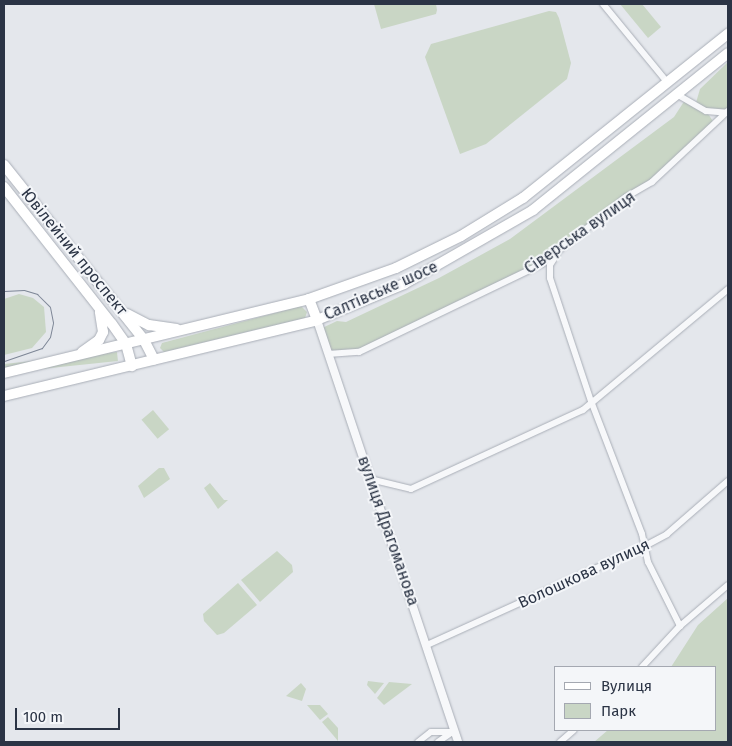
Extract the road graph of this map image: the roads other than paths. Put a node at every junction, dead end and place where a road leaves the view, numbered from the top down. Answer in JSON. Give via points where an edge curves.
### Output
{"nodes":[{"id":1,"x":603,"y":4,"type":"edge"},
{"id":2,"x":728,"y":34,"type":"edge"},
{"id":3,"x":728,"y":53,"type":"edge"},
{"id":4,"x":668,"y":83,"type":"junction"},
{"id":5,"x":678,"y":95,"type":"junction"},
{"id":6,"x":727,"y":113,"type":"edge"},
{"id":7,"x":4,"y":165,"type":"edge"},
{"id":8,"x":4,"y":187,"type":"edge"},
{"id":9,"x":560,"y":250,"type":"junction"},
{"id":10,"x":728,"y":288,"type":"edge"},
{"id":11,"x":309,"y":299,"type":"junction"},
{"id":12,"x":116,"y":305,"type":"junction"},
{"id":13,"x":98,"y":306,"type":"junction"},
{"id":14,"x":317,"y":320,"type":"junction"},
{"id":15,"x":185,"y":330,"type":"junction"},
{"id":16,"x":144,"y":340,"type":"junction"},
{"id":17,"x":126,"y":344,"type":"junction"},
{"id":18,"x":328,"y":354,"type":"junction"},
{"id":19,"x":75,"y":356,"type":"junction"},
{"id":20,"x":154,"y":360,"type":"junction"},
{"id":21,"x":132,"y":366,"type":"junction"},
{"id":22,"x":4,"y":373,"type":"edge"},
{"id":23,"x":4,"y":396,"type":"edge"},
{"id":24,"x":591,"y":401,"type":"junction"},
{"id":25,"x":370,"y":479,"type":"junction"},
{"id":26,"x":728,"y":481,"type":"edge"},
{"id":27,"x":643,"y":547,"type":"junction"},
{"id":28,"x":728,"y":585,"type":"edge"},
{"id":29,"x":680,"y":626,"type":"junction"},
{"id":30,"x":427,"y":645,"type":"junction"},
{"id":31,"x":643,"y":666,"type":"edge"},
{"id":32,"x":573,"y":731,"type":"edge"},
{"id":33,"x":453,"y":732,"type":"junction"},
{"id":34,"x":418,"y":742,"type":"edge"},
{"id":35,"x":438,"y":742,"type":"edge"},
{"id":36,"x":458,"y":742,"type":"edge"},
{"id":37,"x":560,"y":742,"type":"edge"}],
"edges":[{"from":1,"to":4,"type":"street"},
{"from":2,"to":4,"type":"main road","name":"Салтівське шосе"},
{"from":3,"to":5,"type":"main road","name":"Салтівське шосе"},
{"from":4,"to":5,"type":"main road"},
{"from":4,"to":11,"type":"main road","name":"Салтівське шосе","via":[[523,198],[461,236],[396,268]]},
{"from":5,"to":6,"type":"street","via":[[706,111]]},
{"from":5,"to":14,"type":"main road","name":"Салтівське шосе","via":[[533,210],[404,284]]},
{"from":6,"to":9,"type":"street","name":"Сіверська вулиця","via":[[652,182],[626,197]]},
{"from":7,"to":12,"type":"main road","name":"Ювілейний проспект"},
{"from":8,"to":13,"type":"main road","name":"Ювілейний проспект"},
{"from":9,"to":18,"type":"street","name":"Сіверська вулиця","via":[[523,274],[359,352]]},
{"from":9,"to":24,"type":"street","via":[[550,266],[550,278]]},
{"from":10,"to":24,"type":"street"},
{"from":11,"to":14,"type":"main road"},
{"from":11,"to":15,"type":"main road","name":"Салтівське шосе"},
{"from":12,"to":15,"type":"main road","via":[[144,323]]},
{"from":12,"to":16,"type":"main road","name":"Ювілейний проспект"},
{"from":13,"to":17,"type":"main road","name":"Ювілейний проспект"},
{"from":13,"to":19,"type":"main road","via":[[103,332],[90,348]]},
{"from":14,"to":18,"type":"street","name":"вулиця Драгоманова"},
{"from":14,"to":20,"type":"main road","name":"Салтівське шосе"},
{"from":15,"to":16,"type":"main road","name":"Салтівське шосе"},
{"from":16,"to":17,"type":"main road","name":"Салтівське шосе"},
{"from":16,"to":20,"type":"main road","name":"Ювілейний проспект"},
{"from":17,"to":19,"type":"main road","name":"Салтівське шосе"},
{"from":17,"to":21,"type":"main road"},
{"from":18,"to":25,"type":"street","name":"вулиця Драгоманова"},
{"from":19,"to":22,"type":"main road","name":"Салтівське шосе"},
{"from":20,"to":21,"type":"main road","name":"Салтівське шосе"},
{"from":21,"to":23,"type":"main road","name":"Салтівське шосе"},
{"from":24,"to":25,"type":"street","via":[[583,410],[411,489]]},
{"from":24,"to":27,"type":"street","via":[[642,534]]},
{"from":25,"to":30,"type":"street","name":"вулиця Драгоманова"},
{"from":26,"to":27,"type":"street","name":"Волошкова вулиця","via":[[667,534]]},
{"from":27,"to":29,"type":"street"},
{"from":27,"to":30,"type":"street","name":"Волошкова вулиця"},
{"from":28,"to":29,"type":"street"},
{"from":29,"to":31,"type":"street"},
{"from":30,"to":33,"type":"street","name":"вулиця Драгоманова"},
{"from":32,"to":37,"type":"street"},
{"from":33,"to":34,"type":"street","via":[[434,731]]},
{"from":33,"to":35,"type":"street"},
{"from":33,"to":36,"type":"street","name":"вулиця Драгоманова"}]}
